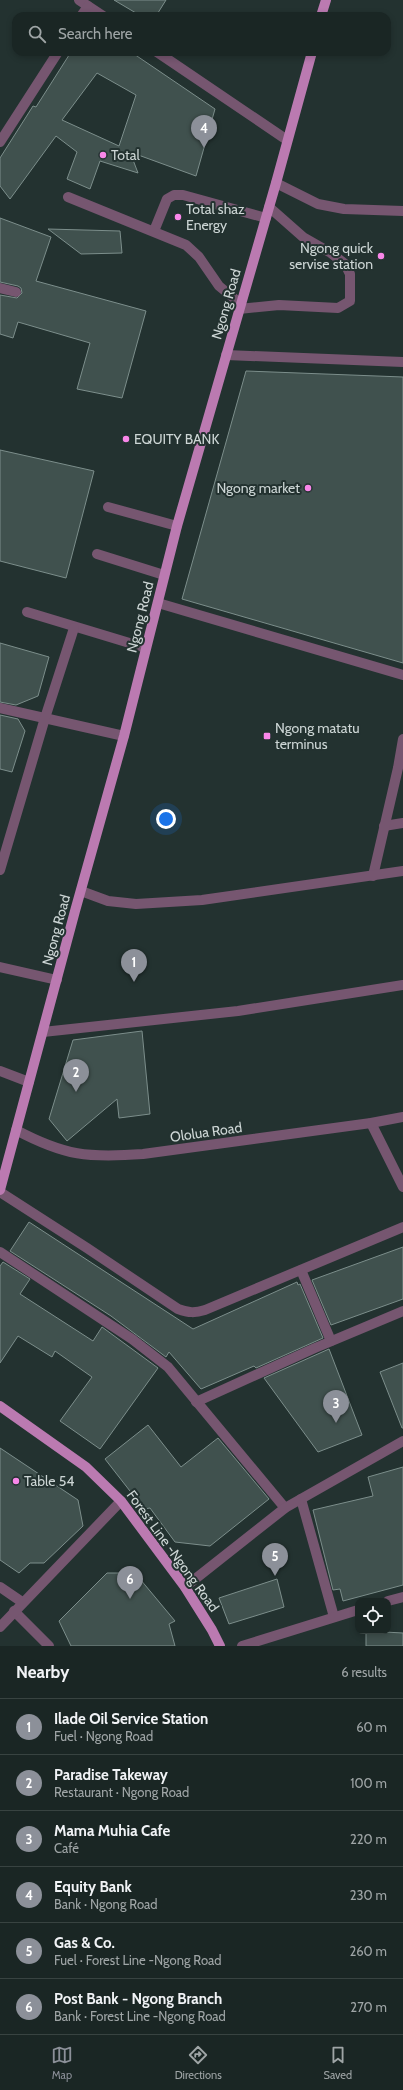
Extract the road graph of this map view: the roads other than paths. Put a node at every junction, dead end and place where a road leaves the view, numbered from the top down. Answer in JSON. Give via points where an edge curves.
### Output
{"nodes":[{"id":1,"x":79,"y":0,"type":"edge"},
{"id":2,"x":326,"y":0,"type":"edge"},
{"id":3,"x":88,"y":6,"type":"junction"},
{"id":4,"x":84,"y":12,"type":"edge"},
{"id":5,"x":97,"y":12,"type":"edge"},
{"id":6,"x":323,"y":12,"type":"edge"},
{"id":7,"x":55,"y":56,"type":"edge"},
{"id":8,"x":163,"y":56,"type":"edge"},
{"id":9,"x":311,"y":56,"type":"edge"},
{"id":10,"x":287,"y":140,"type":"junction"},
{"id":11,"x":0,"y":142,"type":"edge"},
{"id":12,"x":276,"y":183,"type":"junction"},
{"id":13,"x":68,"y":197,"type":"dead end"},
{"id":14,"x":269,"y":207,"type":"junction"},
{"id":15,"x":403,"y":211,"type":"edge"},
{"id":16,"x":266,"y":218,"type":"junction"},
{"id":17,"x":154,"y":231,"type":"junction"},
{"id":18,"x":0,"y":288,"type":"edge"},
{"id":19,"x":16,"y":292,"type":"dead end"},
{"id":20,"x":240,"y":307,"type":"junction"},
{"id":21,"x":226,"y":355,"type":"junction"},
{"id":22,"x":403,"y":362,"type":"edge"},
{"id":23,"x":108,"y":507,"type":"dead end"},
{"id":24,"x":177,"y":526,"type":"junction"},
{"id":25,"x":97,"y":554,"type":"dead end"},
{"id":26,"x":164,"y":575,"type":"junction"},
{"id":27,"x":158,"y":603,"type":"junction"},
{"id":28,"x":26,"y":612,"type":"dead end"},
{"id":29,"x":74,"y":628,"type":"junction"},
{"id":30,"x":146,"y":648,"type":"junction"},
{"id":31,"x":403,"y":675,"type":"edge"},
{"id":32,"x":0,"y":708,"type":"edge"},
{"id":33,"x":45,"y":718,"type":"junction"},
{"id":34,"x":124,"y":736,"type":"junction"},
{"id":35,"x":403,"y":739,"type":"edge"},
{"id":36,"x":401,"y":768,"type":"edge"},
{"id":37,"x":403,"y":823,"type":"edge"},
{"id":38,"x":384,"y":826,"type":"junction"},
{"id":39,"x":0,"y":870,"type":"edge"},
{"id":40,"x":403,"y":871,"type":"edge"},
{"id":41,"x":373,"y":876,"type":"junction"},
{"id":42,"x":81,"y":891,"type":"junction"},
{"id":43,"x":0,"y":967,"type":"edge"},
{"id":44,"x":57,"y":980,"type":"junction"},
{"id":45,"x":403,"y":985,"type":"edge"},
{"id":46,"x":43,"y":1032,"type":"junction"},
{"id":47,"x":0,"y":1071,"type":"edge"},
{"id":48,"x":29,"y":1082,"type":"junction"},
{"id":49,"x":403,"y":1117,"type":"edge"},
{"id":50,"x":370,"y":1123,"type":"junction"},
{"id":51,"x":16,"y":1130,"type":"junction"},
{"id":52,"x":403,"y":1187,"type":"edge"},
{"id":53,"x":0,"y":1191,"type":"edge"},
{"id":54,"x":403,"y":1228,"type":"edge"},
{"id":55,"x":0,"y":1252,"type":"edge"},
{"id":56,"x":300,"y":1270,"type":"junction"},
{"id":57,"x":403,"y":1311,"type":"edge"},
{"id":58,"x":330,"y":1341,"type":"junction"},
{"id":59,"x":196,"y":1402,"type":"junction"},
{"id":60,"x":0,"y":1406,"type":"edge"},
{"id":61,"x":403,"y":1441,"type":"edge"},
{"id":62,"x":300,"y":1499,"type":"junction"},
{"id":63,"x":121,"y":1501,"type":"junction"},
{"id":64,"x":285,"y":1508,"type":"junction"},
{"id":65,"x":0,"y":1587,"type":"edge"},
{"id":66,"x":185,"y":1587,"type":"junction"},
{"id":67,"x":403,"y":1597,"type":"edge"},
{"id":68,"x":391,"y":1600,"type":"edge"},
{"id":69,"x":22,"y":1602,"type":"junction"},
{"id":70,"x":14,"y":1611,"type":"junction"},
{"id":71,"x":355,"y":1611,"type":"edge"},
{"id":72,"x":334,"y":1616,"type":"junction"},
{"id":73,"x":0,"y":1627,"type":"edge"},
{"id":74,"x":49,"y":1646,"type":"edge"},
{"id":75,"x":220,"y":1646,"type":"edge"},
{"id":76,"x":242,"y":1646,"type":"edge"}],
"edges":[{"from":1,"to":3,"type":"street"},
{"from":2,"to":6,"type":"main road"},
{"from":3,"to":4,"type":"street"},
{"from":3,"to":5,"type":"street"},
{"from":7,"to":11,"type":"street"},
{"from":8,"to":10,"type":"street"},
{"from":9,"to":10,"type":"main road","name":"Ngong Road"},
{"from":10,"to":12,"type":"main road","name":"Ngong Road"},
{"from":12,"to":14,"type":"main road","name":"Ngong Road"},
{"from":12,"to":15,"type":"street","via":[[318,204],[344,209]]},
{"from":13,"to":17,"type":"street"},
{"from":14,"to":16,"type":"main road","name":"Ngong Road"},
{"from":14,"to":20,"type":"street","via":[[303,236],[345,264],[350,274],[350,301],[338,308],[279,305]]},
{"from":16,"to":17,"type":"street","via":[[183,195],[174,195],[167,199]]},
{"from":16,"to":20,"type":"main road","name":"Ngong Road"},
{"from":17,"to":20,"type":"street","via":[[186,244],[199,257],[219,286]]},
{"from":18,"to":19,"type":"street"},
{"from":20,"to":21,"type":"main road","name":"Ngong Road"},
{"from":21,"to":22,"type":"street"},
{"from":21,"to":24,"type":"main road","name":"Ngong Road"},
{"from":23,"to":24,"type":"street"},
{"from":24,"to":26,"type":"main road","name":"Ngong Road"},
{"from":25,"to":26,"type":"street"},
{"from":26,"to":27,"type":"main road","name":"Ngong Road"},
{"from":27,"to":30,"type":"main road","name":"Ngong Road"},
{"from":27,"to":31,"type":"street"},
{"from":28,"to":29,"type":"street"},
{"from":29,"to":30,"type":"street"},
{"from":29,"to":33,"type":"street"},
{"from":30,"to":34,"type":"main road","name":"Ngong Road"},
{"from":32,"to":33,"type":"street"},
{"from":33,"to":34,"type":"street"},
{"from":33,"to":39,"type":"street"},
{"from":34,"to":42,"type":"main road","name":"Ngong Road"},
{"from":35,"to":36,"type":"street"},
{"from":36,"to":38,"type":"street"},
{"from":37,"to":38,"type":"street"},
{"from":38,"to":41,"type":"street"},
{"from":40,"to":41,"type":"street"},
{"from":41,"to":42,"type":"street","via":[[202,900],[136,904],[108,901]]},
{"from":42,"to":44,"type":"main road","name":"Ngong Road"},
{"from":43,"to":44,"type":"street"},
{"from":44,"to":46,"type":"main road","name":"Ngong Road"},
{"from":45,"to":46,"type":"street","via":[[238,1011]]},
{"from":46,"to":48,"type":"main road","name":"Ngong Road"},
{"from":47,"to":48,"type":"street"},
{"from":48,"to":51,"type":"main road","name":"Ngong Road"},
{"from":49,"to":50,"type":"street","name":"Ololua Road"},
{"from":50,"to":51,"type":"street","name":"Ololua Road","via":[[108,1157],[75,1154],[45,1145]]},
{"from":50,"to":52,"type":"street"},
{"from":51,"to":53,"type":"main road","name":"Ngong Road"},
{"from":53,"to":56,"type":"street","via":[[178,1309],[187,1312],[205,1310]]},
{"from":54,"to":56,"type":"street"},
{"from":55,"to":59,"type":"street","via":[[132,1339],[168,1367]]},
{"from":56,"to":58,"type":"street"},
{"from":57,"to":58,"type":"street"},
{"from":58,"to":59,"type":"street"},
{"from":59,"to":64,"type":"street"},
{"from":60,"to":63,"type":"main road","name":"Forest Line -Ngong Road","via":[[86,1467]]},
{"from":61,"to":62,"type":"street"},
{"from":62,"to":64,"type":"street"},
{"from":62,"to":72,"type":"street"},
{"from":63,"to":66,"type":"main road","name":"Forest Line -Ngong Road"},
{"from":63,"to":69,"type":"street"},
{"from":64,"to":66,"type":"street"},
{"from":65,"to":69,"type":"street"},
{"from":66,"to":75,"type":"main road","name":"Forest Line -Ngong Road"},
{"from":67,"to":68,"type":"street"},
{"from":69,"to":70,"type":"street"},
{"from":70,"to":73,"type":"street"},
{"from":70,"to":74,"type":"street"},
{"from":71,"to":72,"type":"street"},
{"from":72,"to":76,"type":"street"}]}
